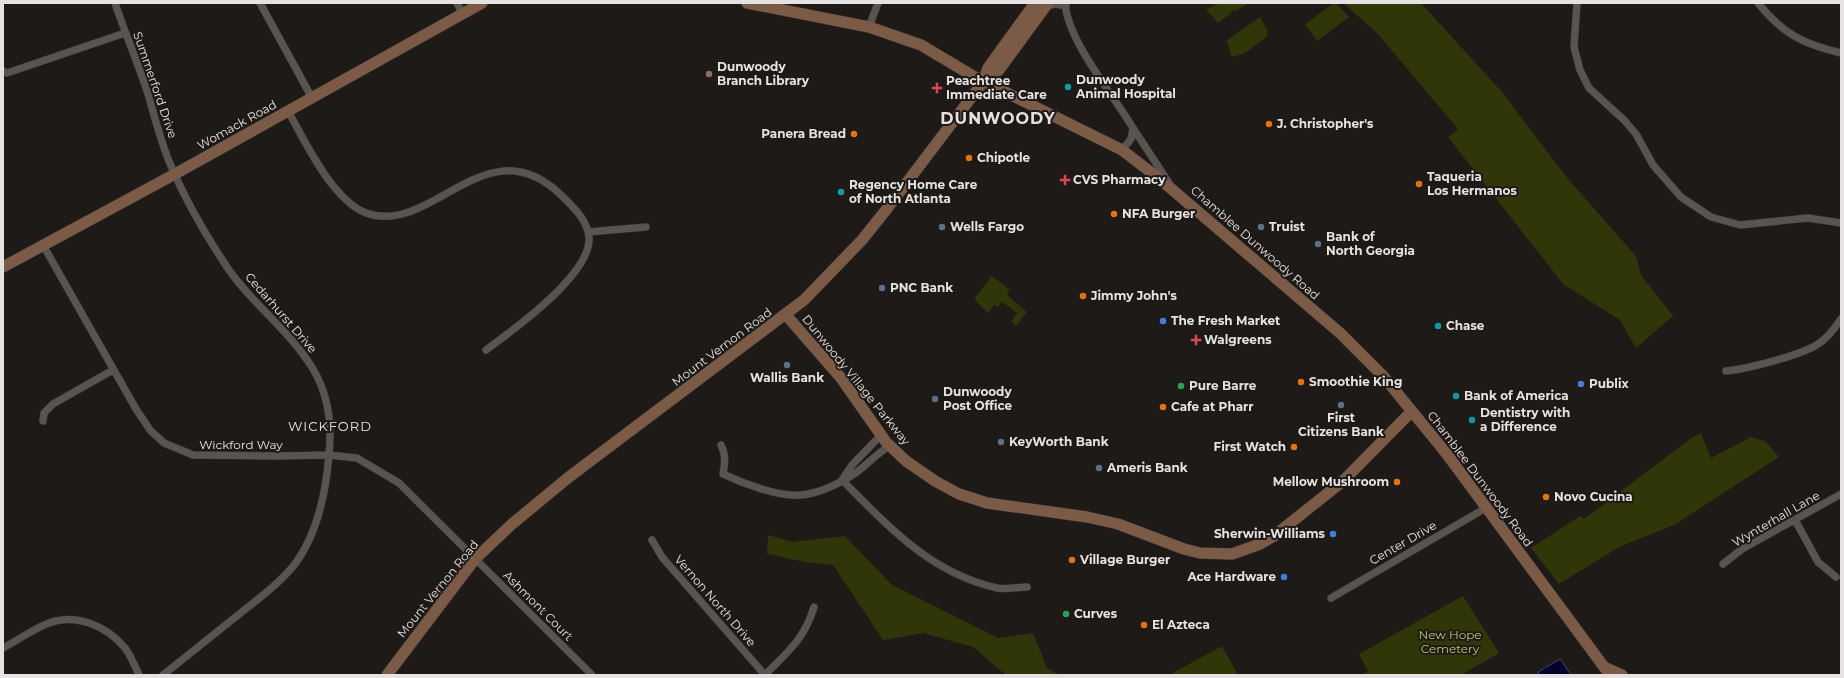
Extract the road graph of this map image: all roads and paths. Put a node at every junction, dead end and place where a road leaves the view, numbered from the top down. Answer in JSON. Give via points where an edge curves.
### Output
{"nodes":[{"id":1,"x":115,"y":3,"type":"edge"},
{"id":2,"x":260,"y":3,"type":"edge"},
{"id":3,"x":457,"y":3,"type":"edge"},
{"id":4,"x":482,"y":3,"type":"edge"},
{"id":5,"x":747,"y":3,"type":"edge"},
{"id":6,"x":878,"y":3,"type":"edge"},
{"id":7,"x":1035,"y":3,"type":"edge"},
{"id":8,"x":1577,"y":3,"type":"edge"},
{"id":9,"x":1758,"y":3,"type":"edge"},
{"id":10,"x":1047,"y":4,"type":"edge"},
{"id":11,"x":1065,"y":5,"type":"edge"},
{"id":12,"x":463,"y":14,"type":"junction"},
{"id":13,"x":869,"y":27,"type":"junction"},
{"id":14,"x":125,"y":33,"type":"junction"},
{"id":15,"x":1841,"y":53,"type":"edge"},
{"id":16,"x":3,"y":71,"type":"edge"},
{"id":17,"x":983,"y":82,"type":"junction"},
{"id":18,"x":312,"y":98,"type":"junction"},
{"id":19,"x":288,"y":111,"type":"junction"},
{"id":20,"x":1133,"y":128,"type":"junction"},
{"id":21,"x":1122,"y":150,"type":"junction"},
{"id":22,"x":175,"y":174,"type":"junction"},
{"id":23,"x":1173,"y":190,"type":"junction"},
{"id":24,"x":1841,"y":223,"type":"edge"},
{"id":25,"x":646,"y":227,"type":"dead end"},
{"id":26,"x":588,"y":232,"type":"junction"},
{"id":27,"x":43,"y":246,"type":"junction"},
{"id":28,"x":3,"y":268,"type":"edge"},
{"id":29,"x":786,"y":315,"type":"junction"},
{"id":30,"x":1841,"y":319,"type":"edge"},
{"id":31,"x":486,"y":350,"type":"dead end"},
{"id":32,"x":113,"y":370,"type":"junction"},
{"id":33,"x":1726,"y":371,"type":"dead end"},
{"id":34,"x":1412,"y":411,"type":"junction"},
{"id":35,"x":43,"y":422,"type":"dead end"},
{"id":36,"x":881,"y":435,"type":"junction"},
{"id":37,"x":721,"y":445,"type":"dead end"},
{"id":38,"x":890,"y":446,"type":"junction"},
{"id":39,"x":329,"y":455,"type":"junction"},
{"id":40,"x":842,"y":480,"type":"junction"},
{"id":41,"x":1841,"y":494,"type":"edge"},
{"id":42,"x":1486,"y":508,"type":"junction"},
{"id":43,"x":1795,"y":520,"type":"junction"},
{"id":44,"x":652,"y":540,"type":"dead end"},
{"id":45,"x":472,"y":556,"type":"junction"},
{"id":46,"x":1722,"y":564,"type":"dead end"},
{"id":47,"x":1836,"y":577,"type":"dead end"},
{"id":48,"x":1027,"y":587,"type":"dead end"},
{"id":49,"x":1331,"y":598,"type":"dead end"},
{"id":50,"x":814,"y":607,"type":"dead end"},
{"id":51,"x":3,"y":648,"type":"edge"},
{"id":52,"x":1608,"y":672,"type":"edge"},
{"id":53,"x":591,"y":674,"type":"dead end"},
{"id":54,"x":139,"y":675,"type":"edge"},
{"id":55,"x":163,"y":675,"type":"edge"},
{"id":56,"x":387,"y":675,"type":"edge"},
{"id":57,"x":765,"y":675,"type":"edge"},
{"id":58,"x":1622,"y":675,"type":"edge"}],
"edges":[{"from":1,"to":14,"type":"street","name":"Summerford Drive"},
{"from":2,"to":18,"type":"street"},
{"from":3,"to":12,"type":"street"},
{"from":4,"to":12,"type":"street","name":"Womack Road"},
{"from":5,"to":13,"type":"street","name":"Chamblee Dunwoody Road"},
{"from":6,"to":13,"type":"street"},
{"from":7,"to":17,"type":"street","name":"Mount Vernon Road","via":[[988,68]]},
{"from":8,"to":24,"type":"street","via":[[1574,47],[1580,70],[1589,88],[1636,134],[1653,165],[1681,197],[1710,217],[1740,225],[1808,218]]},
{"from":9,"to":15,"type":"street","via":[[1780,27],[1797,40]]},
{"from":10,"to":11,"type":"street"},
{"from":10,"to":17,"type":"street","via":[[999,70]]},
{"from":11,"to":20,"type":"street","via":[[1073,30],[1087,56]]},
{"from":12,"to":18,"type":"street","name":"Womack Road"},
{"from":13,"to":17,"type":"street","name":"Chamblee Dunwoody Road","via":[[921,45]]},
{"from":14,"to":16,"type":"street","via":[[8,73]]},
{"from":14,"to":22,"type":"street","name":"Summerford Drive"},
{"from":17,"to":21,"type":"street","name":"Chamblee Dunwoody Road"},
{"from":17,"to":29,"type":"street","name":"Mount Vernon Road","via":[[865,236],[804,300]]},
{"from":18,"to":19,"type":"street","name":"Womack Road"},
{"from":19,"to":22,"type":"street","name":"Womack Road"},
{"from":19,"to":26,"type":"street","via":[[315,160],[334,186],[351,203],[365,212],[381,217],[396,216],[475,179],[495,171],[508,171],[524,173],[540,180],[558,193],[582,218]]},
{"from":20,"to":21,"type":"street","via":[[1131,139]]},
{"from":20,"to":23,"type":"street"},
{"from":21,"to":23,"type":"street","name":"Chamblee Dunwoody Road"},
{"from":22,"to":27,"type":"street","name":"Womack Road"},
{"from":22,"to":39,"type":"street","name":"Cedarhurst Drive","via":[[224,263],[300,350],[314,370],[324,393],[327,408],[330,431]]},
{"from":23,"to":34,"type":"street","name":"Chamblee Dunwoody Road","via":[[1340,333],[1372,363]]},
{"from":25,"to":26,"type":"street"},
{"from":26,"to":31,"type":"street","via":[[589,243],[585,259],[573,275],[544,304]]},
{"from":27,"to":28,"type":"street","name":"Womack Road"},
{"from":27,"to":32,"type":"street","name":"Wickford Way"},
{"from":29,"to":36,"type":"street","name":"Dunwoody Village Parkway","via":[[841,378]]},
{"from":29,"to":45,"type":"street","name":"Mount Vernon Road","via":[[569,477]]},
{"from":30,"to":33,"type":"street","via":[[1834,330],[1818,344],[1785,357],[1740,370]]},
{"from":32,"to":35,"type":"street","via":[[53,404],[44,413]]},
{"from":32,"to":39,"type":"street","name":"Wickford Way","via":[[150,430],[164,443],[176,449],[193,455]]},
{"from":34,"to":38,"type":"street","name":"Dunwoody Village Parkway","via":[[1343,481],[1302,515],[1260,544],[1232,554],[1211,555],[1184,549],[1128,526],[1103,520],[1003,507],[973,499],[935,481],[906,461]]},
{"from":34,"to":42,"type":"street","name":"Chamblee Dunwoody Road"},
{"from":36,"to":38,"type":"street","name":"Dunwoody Village Parkway"},
{"from":36,"to":40,"type":"street","via":[[852,465]]},
{"from":37,"to":40,"type":"street","via":[[725,461],[723,474],[741,483],[798,495],[818,492]]},
{"from":38,"to":40,"type":"street"},
{"from":39,"to":45,"type":"street","name":"Wickford Way","via":[[357,458],[399,483]]},
{"from":39,"to":55,"type":"street","name":"Cedarhurst Drive","via":[[325,492],[314,527],[296,562],[279,582]]},
{"from":40,"to":48,"type":"street","via":[[927,559],[946,569],[998,588]]},
{"from":41,"to":43,"type":"street","name":"Wynterhall Lane"},
{"from":42,"to":49,"type":"street","name":"Center Drive"},
{"from":42,"to":52,"type":"street","name":"Chamblee Dunwoody Road"},
{"from":43,"to":46,"type":"street","name":"Wynterhall Lane","via":[[1742,549]]},
{"from":43,"to":47,"type":"street","via":[[1818,562]]},
{"from":44,"to":57,"type":"street","name":"Vernon North Drive","via":[[662,557]]},
{"from":45,"to":53,"type":"street","name":"Ashmont Court"},
{"from":45,"to":56,"type":"street","name":"Mount Vernon Road"},
{"from":50,"to":57,"type":"street","via":[[800,639]]},
{"from":51,"to":54,"type":"street","via":[[49,623],[72,619],[90,623],[112,634],[126,649]]},
{"from":52,"to":58,"type":"street","name":"Chamblee Dunwoody Road"}]}
